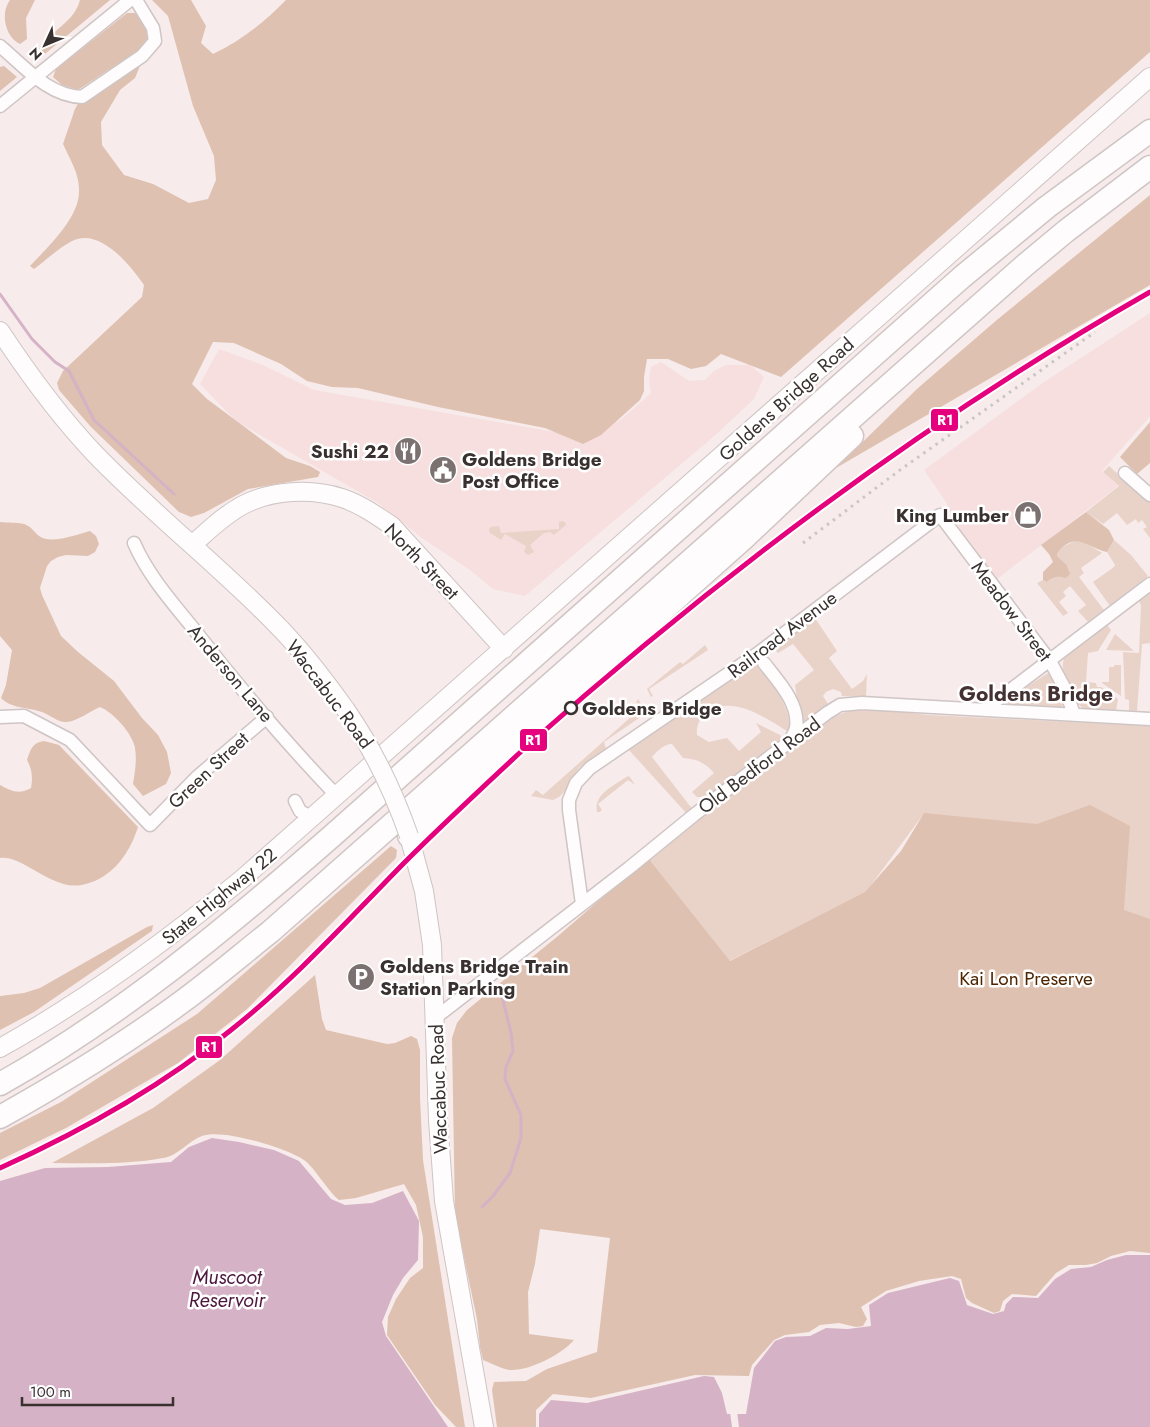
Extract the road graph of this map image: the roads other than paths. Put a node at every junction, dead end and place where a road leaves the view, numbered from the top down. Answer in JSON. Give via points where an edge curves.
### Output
{"nodes":[{"id":1,"x":130,"y":0,"type":"edge"},
{"id":2,"x":136,"y":0,"type":"edge"},
{"id":3,"x":0,"y":46,"type":"edge"},
{"id":4,"x":35,"y":76,"type":"junction"},
{"id":5,"x":1150,"y":77,"type":"edge"},
{"id":6,"x":0,"y":106,"type":"edge"},
{"id":7,"x":1150,"y":131,"type":"edge"},
{"id":8,"x":1150,"y":167,"type":"edge"},
{"id":9,"x":0,"y":332,"type":"edge"},
{"id":10,"x":897,"y":378,"type":"junction"},
{"id":11,"x":1126,"y":473,"type":"dead end"},
{"id":12,"x":1150,"y":495,"type":"edge"},
{"id":13,"x":940,"y":515,"type":"joint"},
{"id":14,"x":134,"y":543,"type":"dead end"},
{"id":15,"x":192,"y":545,"type":"junction"},
{"id":16,"x":1150,"y":584,"type":"edge"},
{"id":17,"x":504,"y":649,"type":"junction"},
{"id":18,"x":1050,"y":661,"type":"junction"},
{"id":19,"x":764,"y":662,"type":"dead end"},
{"id":20,"x":984,"y":710,"type":"junction"},
{"id":21,"x":1074,"y":714,"type":"junction"},
{"id":22,"x":0,"y":717,"type":"edge"},
{"id":23,"x":267,"y":717,"type":"junction"},
{"id":24,"x":1150,"y":719,"type":"edge"},
{"id":25,"x":422,"y":721,"type":"joint"},
{"id":26,"x":788,"y":745,"type":"junction"},
{"id":27,"x":337,"y":796,"type":"junction"},
{"id":28,"x":294,"y":801,"type":"dead end"},
{"id":29,"x":312,"y":818,"type":"junction"},
{"id":30,"x":409,"y":836,"type":"junction"},
{"id":31,"x":582,"y":904,"type":"junction"},
{"id":32,"x":435,"y":1018,"type":"junction"},
{"id":33,"x":0,"y":1048,"type":"edge"},
{"id":34,"x":0,"y":1084,"type":"edge"},
{"id":35,"x":0,"y":1117,"type":"edge"},
{"id":36,"x":484,"y":1427,"type":"edge"}],
"edges":[{"from":1,"to":4,"type":"street"},
{"from":2,"to":4,"type":"street","via":[[155,36],[155,41],[142,56],[82,97],[54,91]]},
{"from":3,"to":4,"type":"street"},
{"from":4,"to":6,"type":"street"},
{"from":5,"to":17,"type":"main road","name":"Goldens Bridge Road"},
{"from":7,"to":34,"type":"highway","via":[[1047,207],[962,277],[241,913],[119,1008]]},
{"from":8,"to":10,"type":"highway","via":[[1024,266]]},
{"from":9,"to":15,"type":"main road","name":"Waccabuc Road","via":[[27,373],[95,454]]},
{"from":10,"to":30,"type":"highway","via":[[851,436],[756,527]]},
{"from":10,"to":35,"type":"highway","via":[[270,932],[138,1033]]},
{"from":11,"to":12,"type":"street"},
{"from":13,"to":18,"type":"street","name":"Meadow Street"},
{"from":13,"to":31,"type":"street","name":"Railroad Avenue","via":[[757,654],[582,775],[572,792],[569,810]]},
{"from":14,"to":23,"type":"street","name":"Anderson Lane","via":[[154,578]]},
{"from":15,"to":17,"type":"main road","name":"North Street","via":[[243,505],[261,498],[298,492],[340,497],[376,514],[392,526]]},
{"from":15,"to":30,"type":"main road","name":"Waccabuc Road","bridge":true,"via":[[287,636],[346,710],[374,753]]},
{"from":16,"to":18,"type":"street"},
{"from":17,"to":25,"type":"main road","name":"Goldens Bridge Road"},
{"from":18,"to":20,"type":"street"},
{"from":18,"to":21,"type":"street","name":"Meadow Street"},
{"from":19,"to":26,"type":"street","via":[[793,704],[796,730]]},
{"from":20,"to":21,"type":"street","name":"Old Bedford Road"},
{"from":20,"to":26,"type":"street","name":"Old Bedford Road","via":[[862,702],[840,705]]},
{"from":21,"to":24,"type":"street","name":"Old Bedford Road"},
{"from":22,"to":23,"type":"street","name":"Green Street","via":[[24,716],[70,740],[150,826],[197,777]]},
{"from":23,"to":27,"type":"street","name":"Anderson Lane"},
{"from":25,"to":27,"type":"main road","name":"State Highway 22"},
{"from":26,"to":31,"type":"street","name":"Old Bedford Road"},
{"from":27,"to":29,"type":"main road","name":"State Highway 22"},
{"from":28,"to":29,"type":"street","via":[[300,811]]},
{"from":29,"to":33,"type":"main road","name":"State Highway 22","via":[[242,880],[152,951],[59,1014]]},
{"from":30,"to":32,"type":"main road","name":"Waccabuc Road","via":[[429,920]]},
{"from":31,"to":32,"type":"street","name":"Old Bedford Road"},
{"from":32,"to":36,"type":"main road","name":"Waccabuc Road","via":[[444,1201]]}]}
